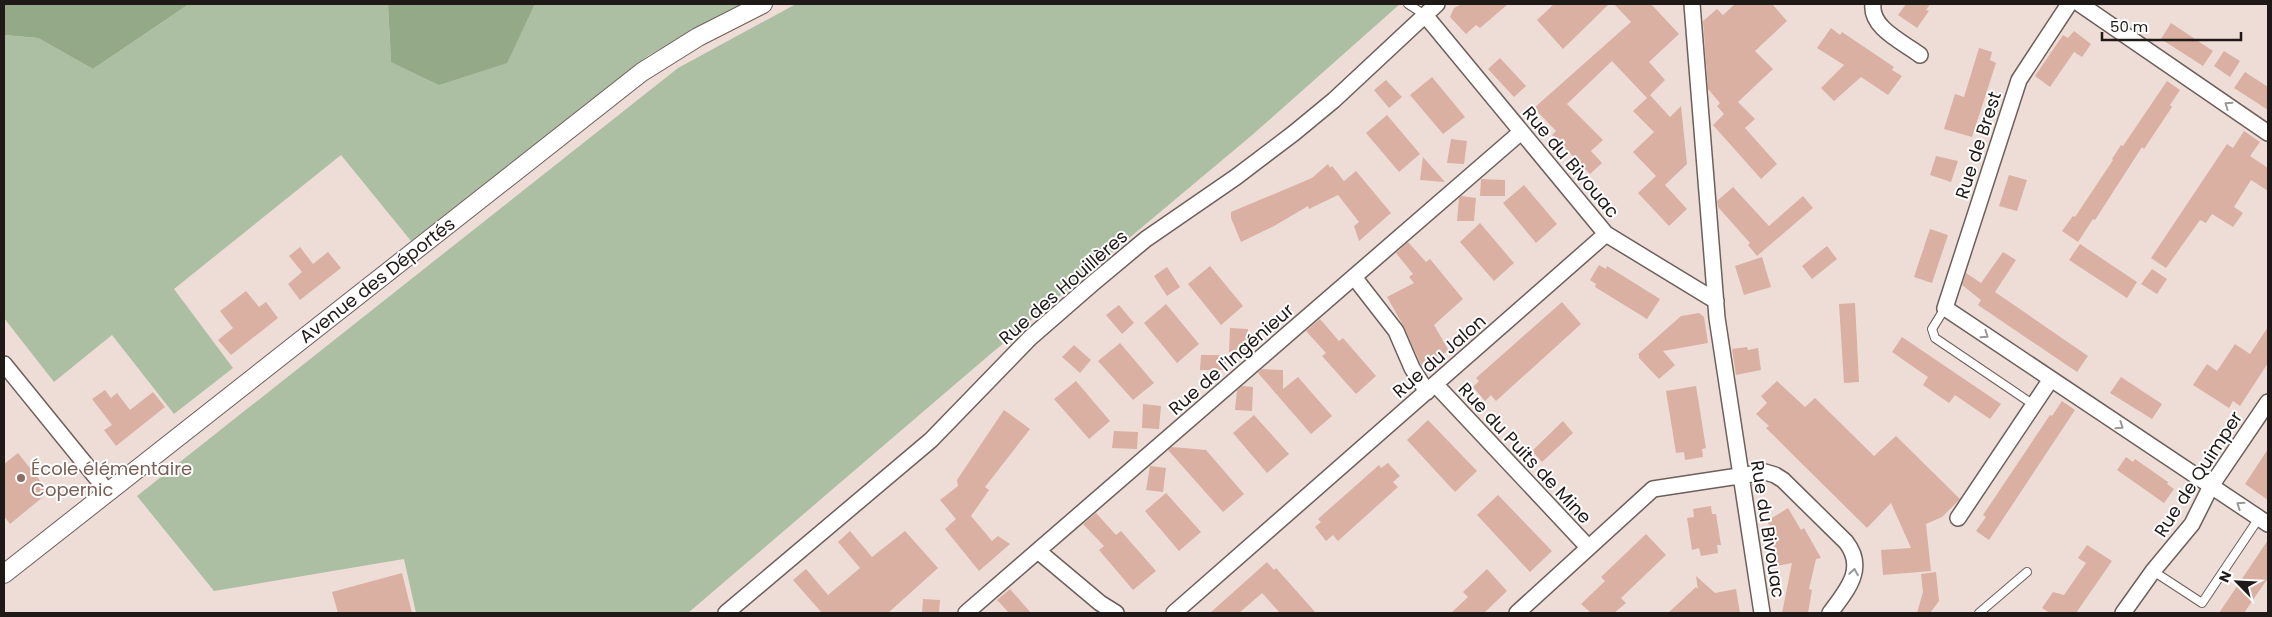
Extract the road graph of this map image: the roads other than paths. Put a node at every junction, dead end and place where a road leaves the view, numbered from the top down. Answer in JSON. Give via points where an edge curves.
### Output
{"nodes":[{"id":1,"x":763,"y":4,"type":"edge"},
{"id":2,"x":1408,"y":4,"type":"edge"},
{"id":3,"x":1437,"y":4,"type":"edge"},
{"id":4,"x":1692,"y":4,"type":"edge"},
{"id":5,"x":1873,"y":4,"type":"edge"},
{"id":6,"x":2069,"y":4,"type":"edge"},
{"id":7,"x":2080,"y":4,"type":"edge"},
{"id":8,"x":1425,"y":15,"type":"junction"},
{"id":9,"x":1920,"y":54,"type":"dead end"},
{"id":10,"x":1521,"y":132,"type":"junction"},
{"id":11,"x":2268,"y":133,"type":"edge"},
{"id":12,"x":1606,"y":234,"type":"junction"},
{"id":13,"x":1354,"y":277,"type":"junction"},
{"id":14,"x":1716,"y":301,"type":"junction"},
{"id":15,"x":1945,"y":308,"type":"junction"},
{"id":16,"x":4,"y":364,"type":"edge"},
{"id":17,"x":2051,"y":380,"type":"junction"},
{"id":18,"x":1431,"y":388,"type":"junction"},
{"id":19,"x":2268,"y":402,"type":"edge"},
{"id":20,"x":2034,"y":405,"type":"junction"},
{"id":21,"x":1741,"y":475,"type":"junction"},
{"id":22,"x":2211,"y":486,"type":"junction"},
{"id":23,"x":108,"y":492,"type":"junction"},
{"id":24,"x":1958,"y":518,"type":"dead end"},
{"id":25,"x":2264,"y":521,"type":"edge"},
{"id":26,"x":1588,"y":547,"type":"junction"},
{"id":27,"x":1038,"y":551,"type":"junction"},
{"id":28,"x":2153,"y":571,"type":"junction"},
{"id":29,"x":2027,"y":572,"type":"dead end"},
{"id":30,"x":4,"y":574,"type":"edge"},
{"id":31,"x":726,"y":613,"type":"edge"},
{"id":32,"x":966,"y":613,"type":"edge"},
{"id":33,"x":1116,"y":613,"type":"edge"},
{"id":34,"x":1174,"y":613,"type":"edge"},
{"id":35,"x":1517,"y":613,"type":"edge"},
{"id":36,"x":1762,"y":613,"type":"edge"},
{"id":37,"x":1830,"y":613,"type":"edge"},
{"id":38,"x":1980,"y":613,"type":"edge"},
{"id":39,"x":2123,"y":613,"type":"edge"}],
"edges":[{"from":1,"to":23,"type":"street","name":"Avenue des Déportés","via":[[642,72]]},
{"from":2,"to":8,"type":"lane"},
{"from":3,"to":8,"type":"street","name":"Rue des Houillères"},
{"from":4,"to":14,"type":"street","name":"Rue du Bivouac"},
{"from":5,"to":9,"type":"street","via":[[1876,22]]},
{"from":6,"to":15,"type":"street","name":"Rue de Brest","via":[[2019,80]]},
{"from":11,"to":7,"type":"street","one_way":true},
{"from":8,"to":10,"type":"street","name":"Rue du Bivouac"},
{"from":8,"to":31,"type":"street","name":"Rue des Houillères","via":[[1294,133],[1146,239],[1092,284],[1030,338],[931,440]]},
{"from":10,"to":12,"type":"street","name":"Rue du Bivouac"},
{"from":10,"to":13,"type":"street","name":"Rue de l'Ingénieur"},
{"from":12,"to":14,"type":"street","name":"Rue du Bivouac"},
{"from":12,"to":18,"type":"street","name":"Rue du Jalon"},
{"from":13,"to":18,"type":"street","name":"Rue du Puits de Mine","via":[[1396,331],[1412,368]]},
{"from":13,"to":27,"type":"street","name":"Rue de l'Ingénieur"},
{"from":14,"to":21,"type":"street","name":"Rue du Bivouac"},
{"from":15,"to":17,"type":"street","one_way":true},
{"from":15,"to":20,"type":"lane","via":[[1932,329],[1935,338]]},
{"from":16,"to":23,"type":"street"},
{"from":17,"to":20,"type":"street"},
{"from":17,"to":22,"type":"street","one_way":true},
{"from":18,"to":26,"type":"street","name":"Rue du Puits de Mine"},
{"from":18,"to":34,"type":"street","name":"Rue du Jalon"},
{"from":19,"to":22,"type":"street","name":"Rue de Quimper"},
{"from":20,"to":24,"type":"street"},
{"from":21,"to":26,"type":"street","via":[[1654,489]]},
{"from":21,"to":36,"type":"street","name":"Rue du Bivouac"},
{"from":37,"to":21,"type":"street","one_way":true,"via":[[1854,578],[1855,562],[1849,547],[1779,477],[1765,472]]},
{"from":25,"to":22,"type":"street","one_way":true},
{"from":22,"to":28,"type":"street","name":"Rue de Quimper","via":[[2192,524]]},
{"from":23,"to":30,"type":"street","name":"Avenue des Déportés"},
{"from":25,"to":28,"type":"lane","via":[[2202,603]]},
{"from":26,"to":35,"type":"street"},
{"from":27,"to":32,"type":"street","name":"Rue de l'Ingénieur"},
{"from":27,"to":33,"type":"street"},
{"from":28,"to":39,"type":"street","name":"Rue de Quimper"},
{"from":29,"to":38,"type":"lane"}]}
